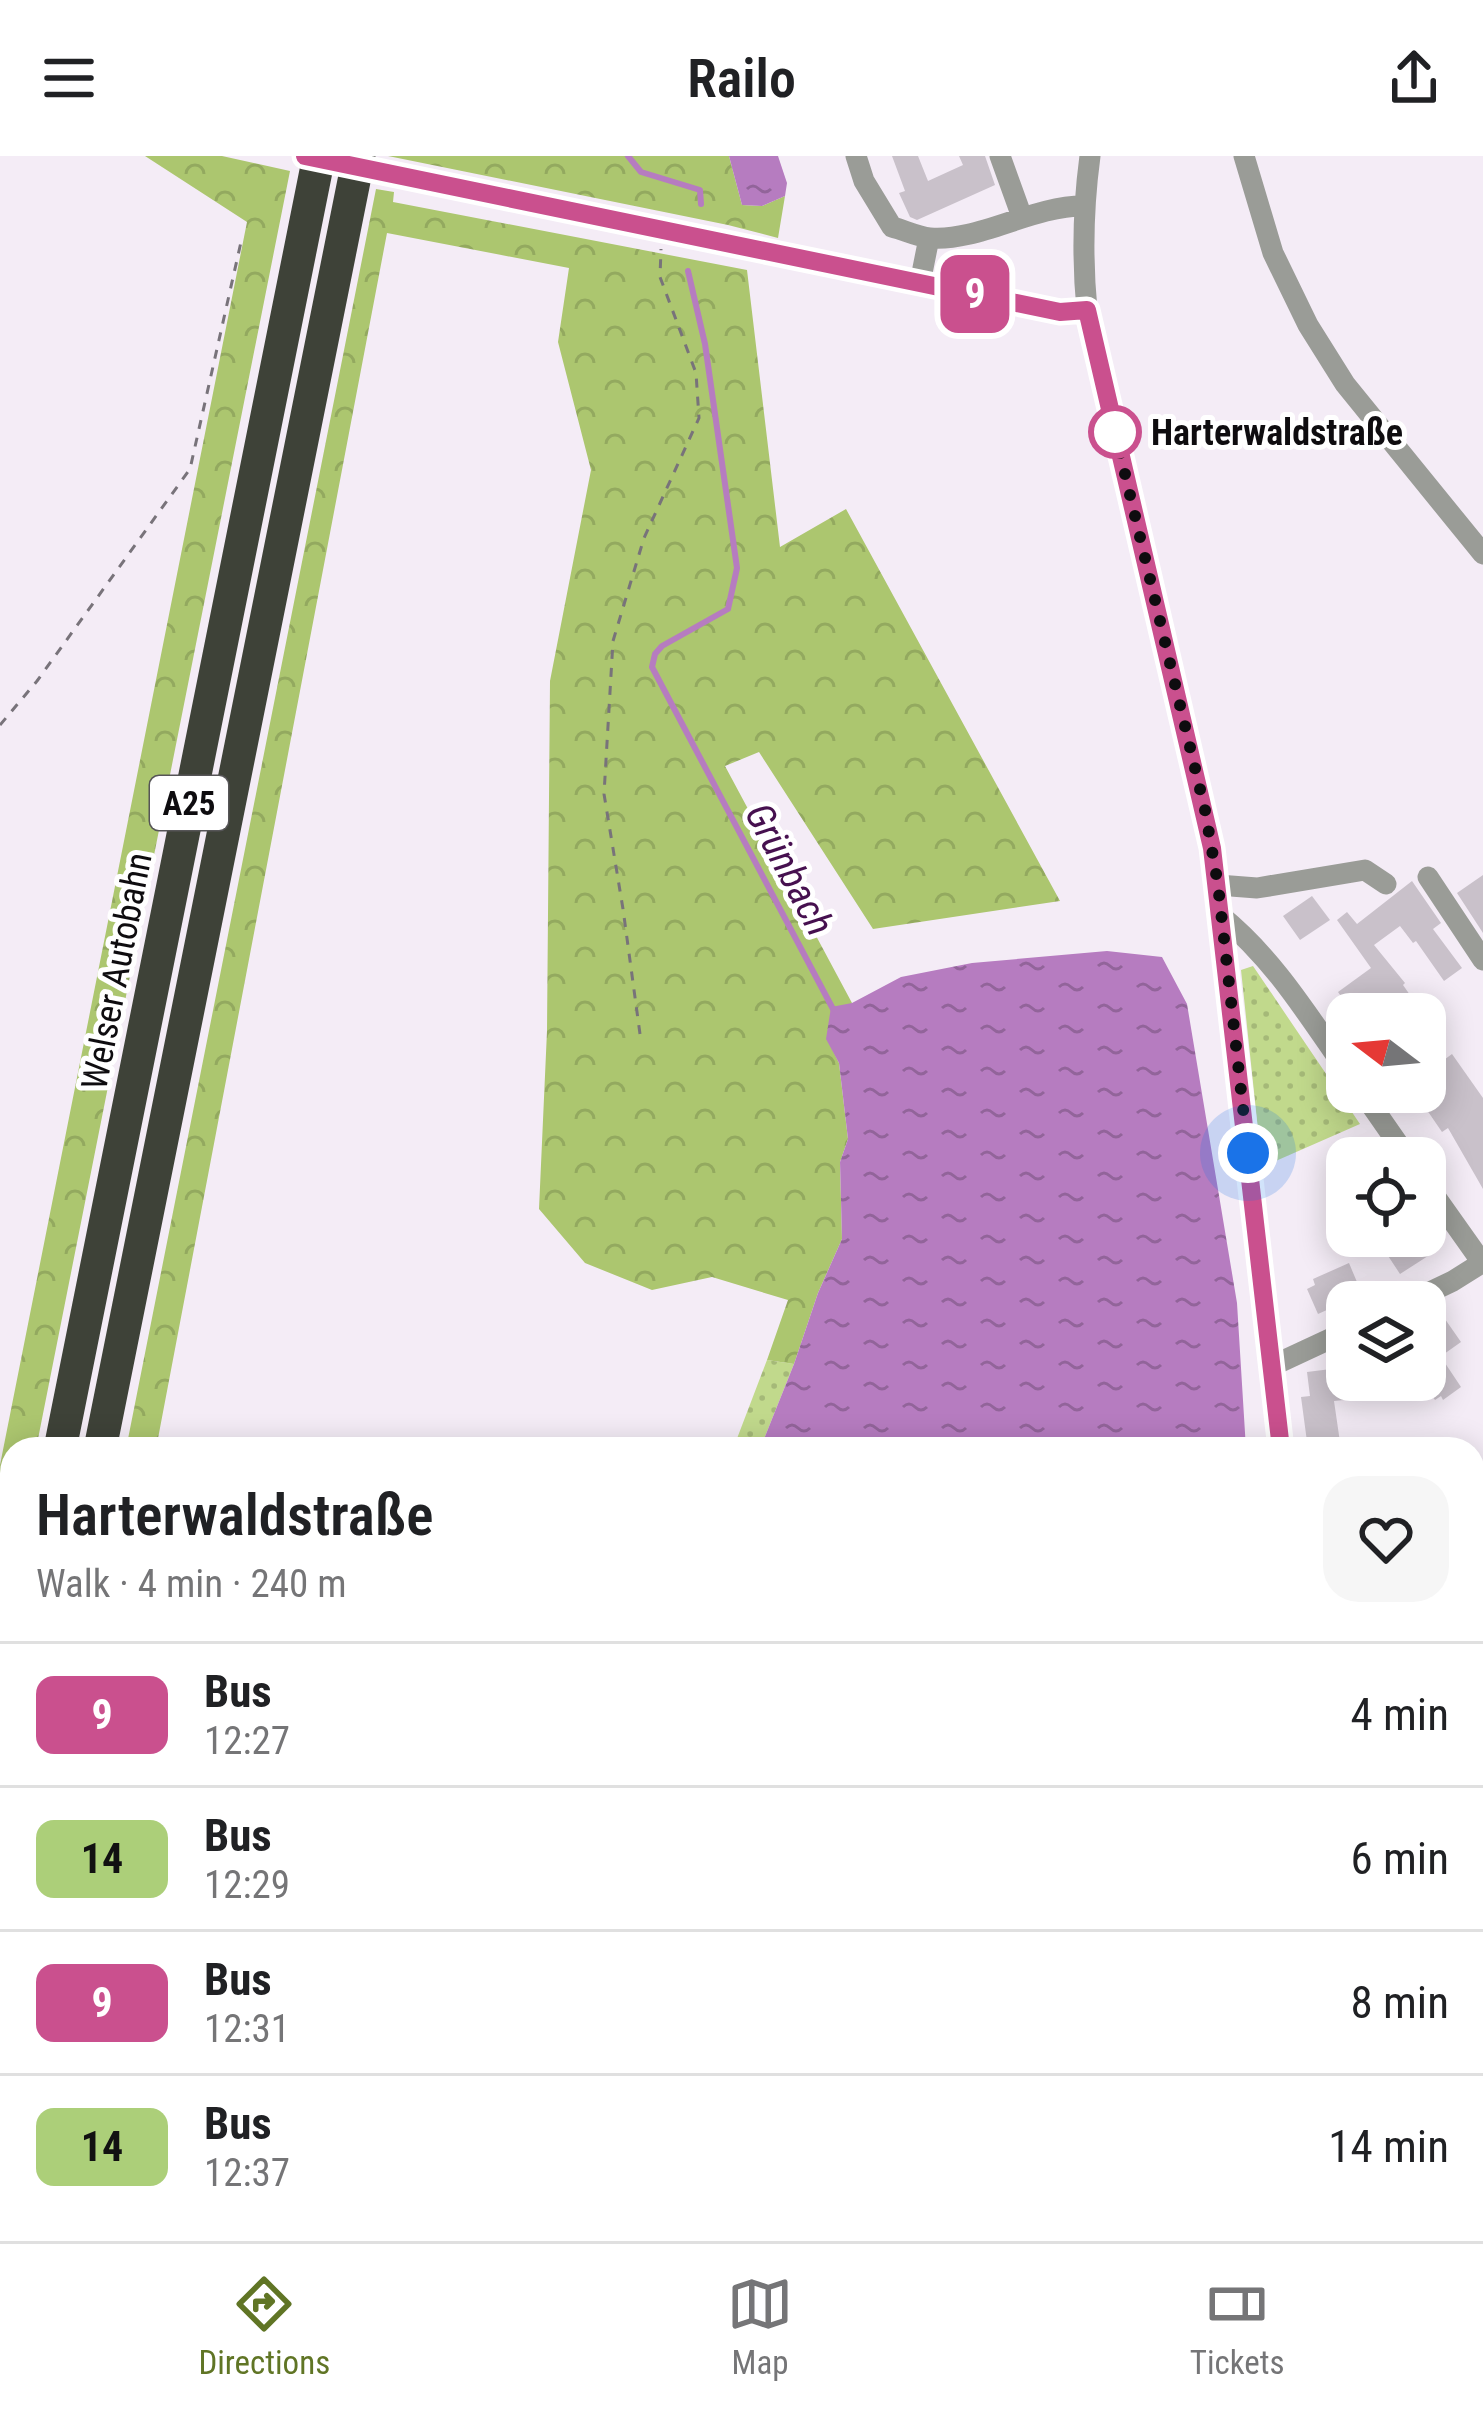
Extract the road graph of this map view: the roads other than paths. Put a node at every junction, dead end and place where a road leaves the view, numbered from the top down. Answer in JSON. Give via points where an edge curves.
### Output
{"nodes":[{"id":1,"x":305,"y":156,"type":"edge"},
{"id":2,"x":319,"y":156,"type":"edge"},
{"id":3,"x":359,"y":156,"type":"edge"},
{"id":4,"x":856,"y":156,"type":"edge"},
{"id":5,"x":1000,"y":156,"type":"edge"},
{"id":6,"x":1090,"y":156,"type":"edge"},
{"id":7,"x":1244,"y":156,"type":"edge"},
{"id":8,"x":1083,"y":206,"type":"junction"},
{"id":9,"x":1022,"y":217,"type":"junction"},
{"id":10,"x":929,"y":238,"type":"junction"},
{"id":11,"x":920,"y":283,"type":"junction"},
{"id":12,"x":1087,"y":310,"type":"junction"},
{"id":13,"x":1483,"y":554,"type":"edge"},
{"id":14,"x":1428,"y":877,"type":"dead end"},
{"id":15,"x":1386,"y":884,"type":"dead end"},
{"id":16,"x":1218,"y":885,"type":"junction"},
{"id":17,"x":1221,"y":916,"type":"junction"},
{"id":18,"x":1483,"y":960,"type":"edge"},
{"id":19,"x":1326,"y":1041,"type":"edge"},
{"id":20,"x":1446,"y":1211,"type":"edge"},
{"id":21,"x":1483,"y":1263,"type":"edge"},
{"id":22,"x":1446,"y":1284,"type":"edge"},
{"id":23,"x":1326,"y":1341,"type":"edge"},
{"id":24,"x":1272,"y":1366,"type":"junction"},
{"id":25,"x":62,"y":1437,"type":"edge"},
{"id":26,"x":102,"y":1437,"type":"edge"},
{"id":27,"x":1281,"y":1437,"type":"edge"}],
"edges":[{"from":1,"to":11,"type":"street","bridge":true},
{"from":2,"to":25,"type":"highway","name":"Welser Autobahn","number":"A25"},
{"from":3,"to":26,"type":"highway","number":"A25"},
{"from":4,"to":10,"type":"street","via":[[892,227]]},
{"from":5,"to":9,"type":"street"},
{"from":6,"to":8,"type":"street"},
{"from":7,"to":13,"type":"street","via":[[1274,254],[1308,325],[1345,384]]},
{"from":8,"to":9,"type":"street"},
{"from":8,"to":12,"type":"street"},
{"from":9,"to":10,"type":"street"},
{"from":10,"to":11,"type":"street"},
{"from":11,"to":12,"type":"street","via":[[1060,312]]},
{"from":12,"to":16,"type":"street"},
{"from":14,"to":18,"type":"street"},
{"from":15,"to":16,"type":"street","via":[[1365,870],[1257,888]]},
{"from":16,"to":17,"type":"street"},
{"from":17,"to":19,"type":"street","via":[[1273,966]]},
{"from":17,"to":24,"type":"street"},
{"from":20,"to":21,"type":"street"},
{"from":21,"to":22,"type":"street"},
{"from":23,"to":24,"type":"street"},
{"from":24,"to":27,"type":"street"}]}
